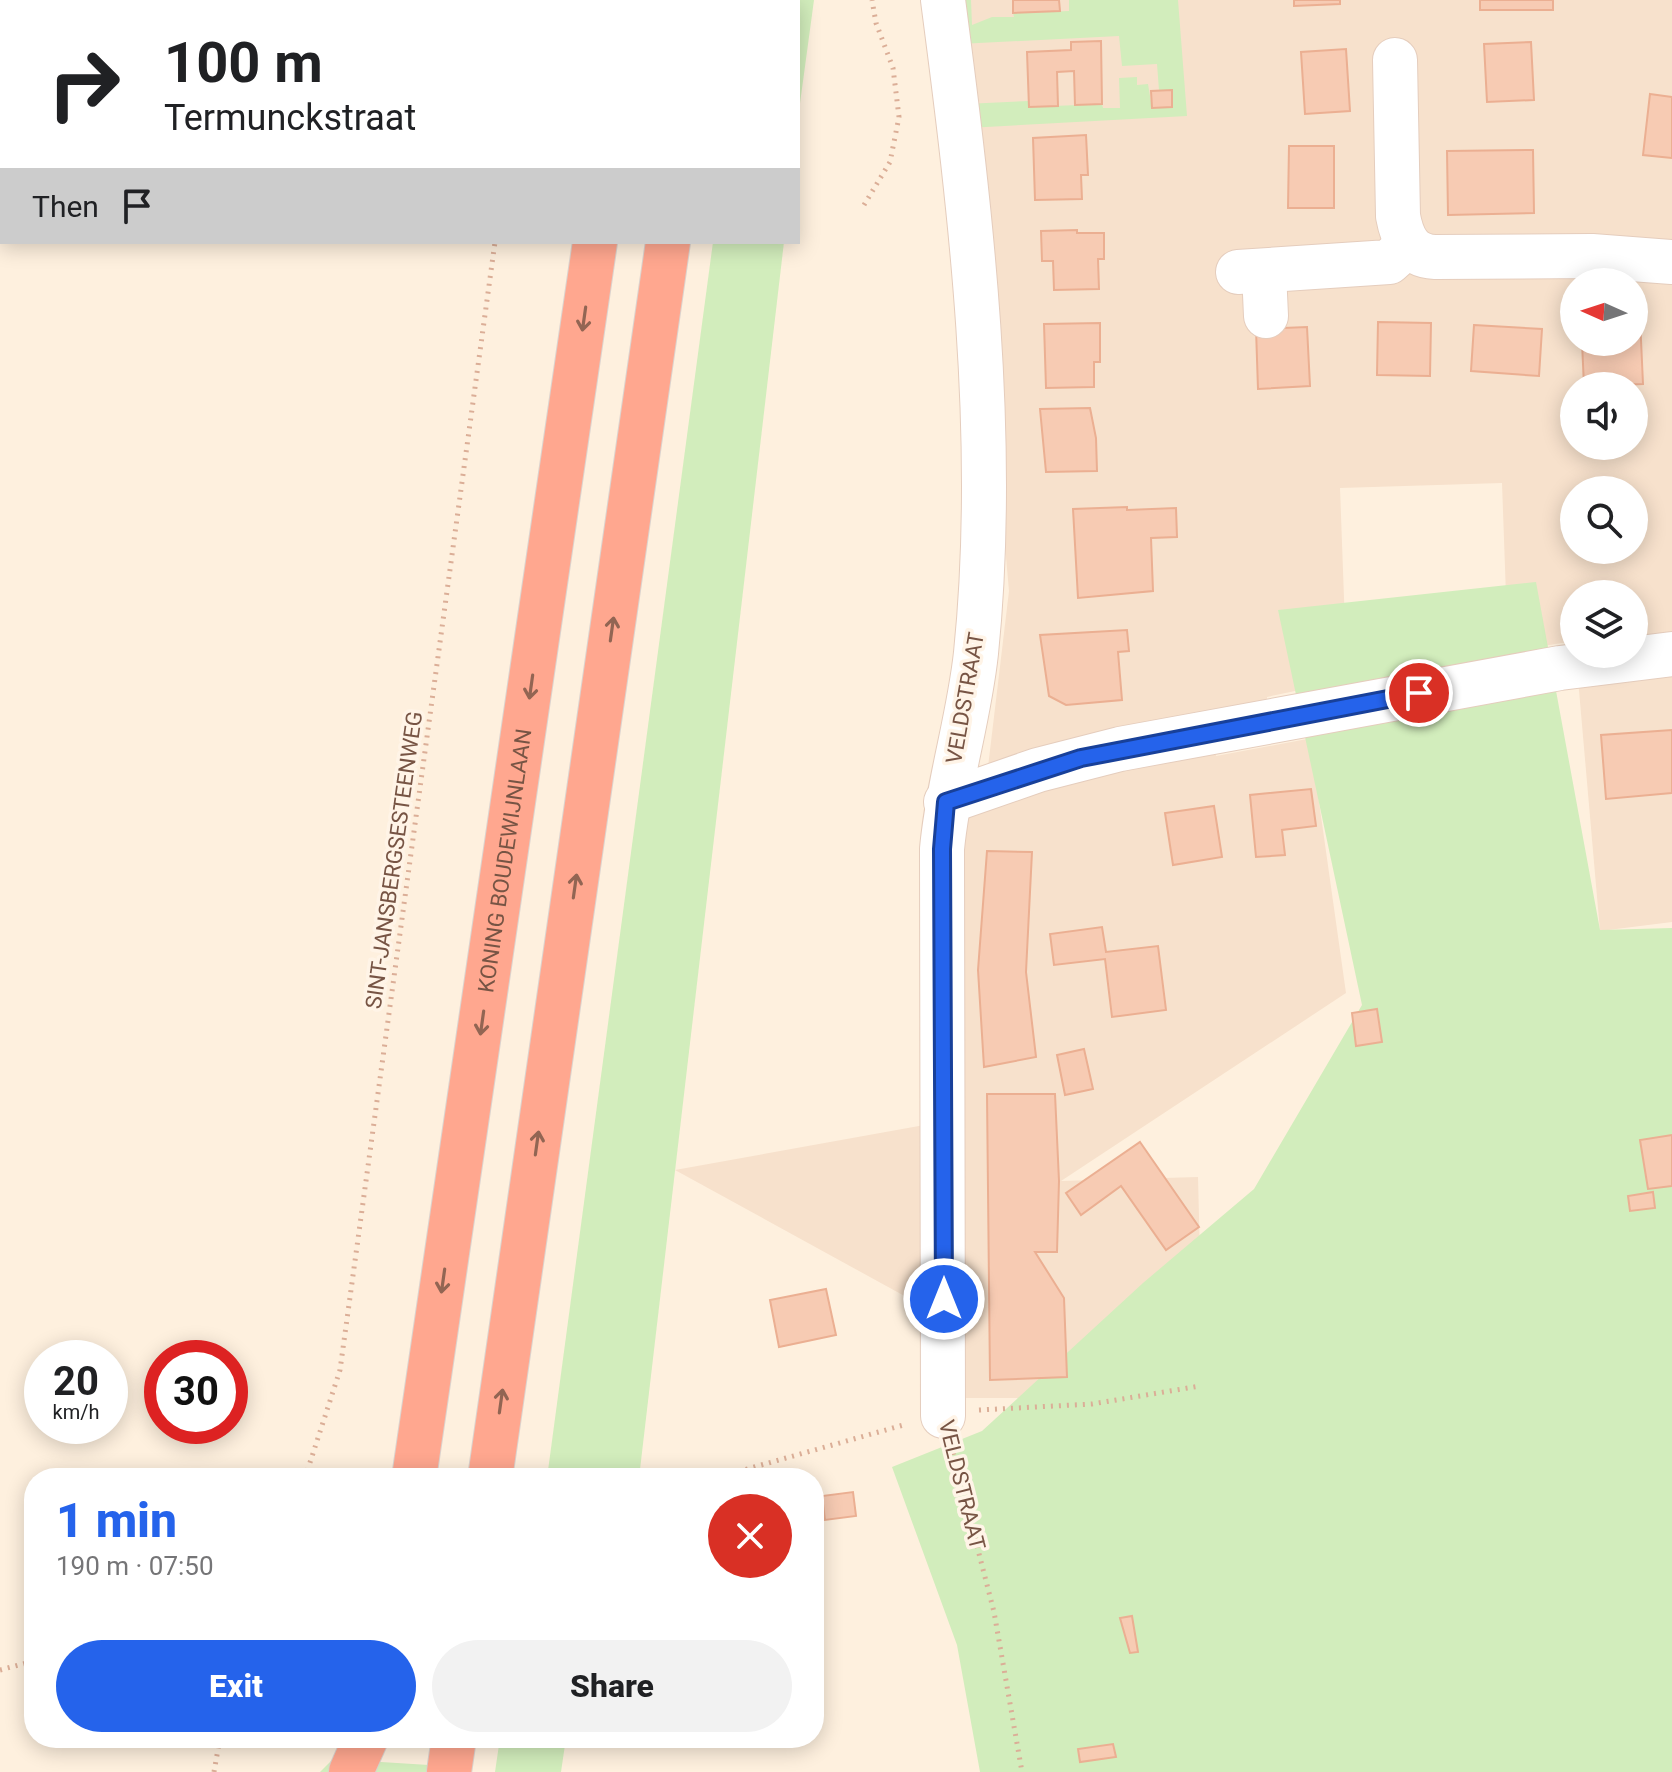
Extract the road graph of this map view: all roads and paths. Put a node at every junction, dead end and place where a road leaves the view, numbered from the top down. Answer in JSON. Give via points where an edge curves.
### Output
{"nodes":[{"id":1,"x":872,"y":0,"type":"edge"},
{"id":2,"x":943,"y":0,"type":"edge"},
{"id":3,"x":1395,"y":60,"type":"dead end"},
{"id":4,"x":864,"y":205,"type":"dead end"},
{"id":5,"x":495,"y":244,"type":"edge"},
{"id":6,"x":595,"y":244,"type":"edge"},
{"id":7,"x":668,"y":244,"type":"edge"},
{"id":8,"x":1408,"y":245,"type":"junction"},
{"id":9,"x":1672,"y":262,"type":"edge"},
{"id":10,"x":1266,"y":316,"type":"dead end"},
{"id":11,"x":1672,"y":654,"type":"edge"},
{"id":12,"x":946,"y":802,"type":"junction"},
{"id":13,"x":1200,"y":1386,"type":"dead end"},
{"id":14,"x":943,"y":1416,"type":"junction"},
{"id":15,"x":308,"y":1468,"type":"edge"},
{"id":16,"x":415,"y":1468,"type":"edge"},
{"id":17,"x":491,"y":1468,"type":"edge"},
{"id":18,"x":752,"y":1468,"type":"edge"},
{"id":19,"x":24,"y":1664,"type":"edge"},
{"id":20,"x":0,"y":1670,"type":"edge"},
{"id":21,"x":218,"y":1748,"type":"edge"},
{"id":22,"x":362,"y":1748,"type":"edge"},
{"id":23,"x":379,"y":1748,"type":"edge"},
{"id":24,"x":214,"y":1772,"type":"edge"},
{"id":25,"x":351,"y":1772,"type":"edge"},
{"id":26,"x":378,"y":1772,"type":"edge"},
{"id":27,"x":1022,"y":1772,"type":"edge"}],
"edges":[{"from":1,"to":4,"type":"path","via":[[893,68],[899,117],[890,162]]},
{"from":2,"to":12,"type":"street","name":"VELDSTRAAT","via":[[977,305],[982,512],[976,652]]},
{"from":3,"to":8,"type":"street","via":[[1398,216]]},
{"from":5,"to":15,"type":"path","name":"SINT-JANSBERGSESTEENWEG","via":[[340,1370]]},
{"from":6,"to":16,"type":"highway","name":"KONING BOUDEWIJNLAAN","one_way":true},
{"from":17,"to":7,"type":"highway","one_way":true},
{"from":8,"to":9,"type":"street","via":[[1428,257],[1592,256]]},
{"from":8,"to":10,"type":"street","via":[[1389,262],[1251,272]]},
{"from":11,"to":12,"type":"street","via":[[1544,671],[1120,749]]},
{"from":12,"to":14,"type":"street","name":"VELDSTRAAT"},
{"from":13,"to":14,"type":"path","via":[[1137,1399]]},
{"from":14,"to":18,"type":"path"},
{"from":14,"to":27,"type":"path","name":"VELDSTRAAT","via":[[994,1612]]},
{"from":19,"to":20,"type":"path"},
{"from":21,"to":24,"type":"path"},
{"from":22,"to":25,"type":"highway"},
{"from":23,"to":26,"type":"highway"}]}
